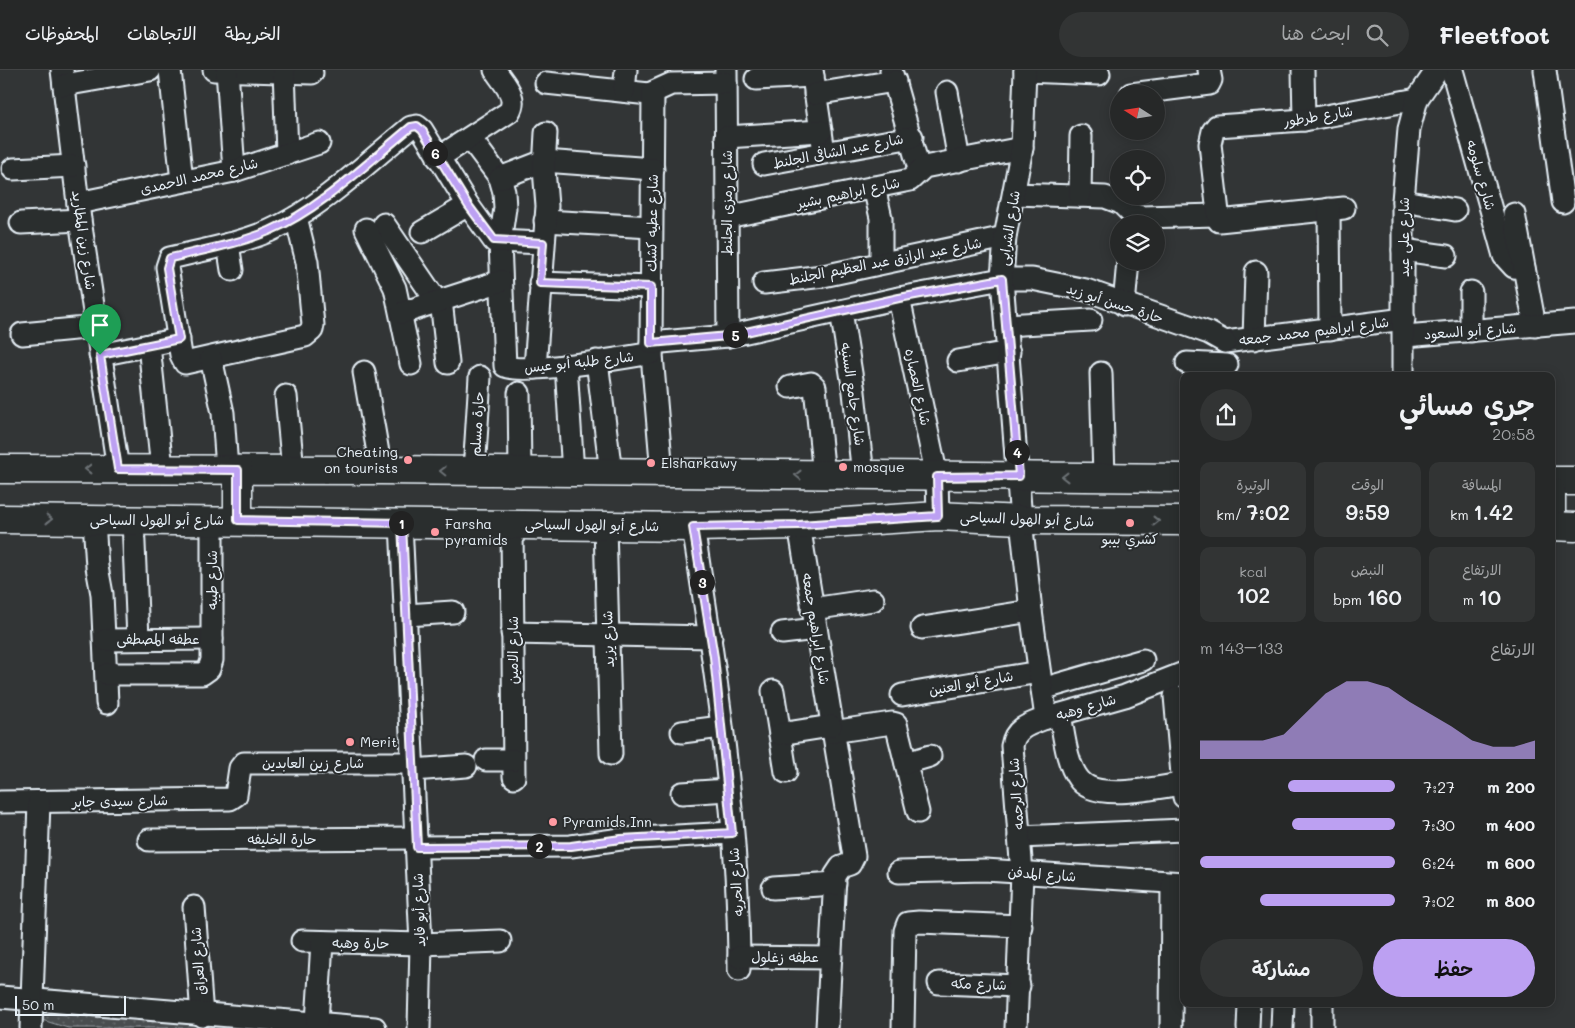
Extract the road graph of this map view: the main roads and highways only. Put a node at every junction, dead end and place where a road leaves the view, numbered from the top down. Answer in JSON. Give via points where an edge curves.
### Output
{"nodes":[{"id":1,"x":0,"y":469,"type":"edge"},
{"id":2,"x":232,"y":470,"type":"junction"},
{"id":3,"x":1180,"y":478,"type":"edge"},
{"id":4,"x":1555,"y":481,"type":"edge"},
{"id":5,"x":1575,"y":481,"type":"edge"},
{"id":6,"x":0,"y":519,"type":"edge"},
{"id":7,"x":238,"y":520,"type":"junction"},
{"id":8,"x":1180,"y":521,"type":"edge"},
{"id":9,"x":1555,"y":526,"type":"edge"},
{"id":10,"x":1575,"y":527,"type":"edge"}],
"edges":[{"from":2,"to":1,"type":"main road","one_way":true},
{"from":3,"to":2,"type":"main road","one_way":true},
{"from":2,"to":7,"type":"main road"},
{"from":4,"to":5,"type":"main road"},
{"from":6,"to":7,"type":"main road","name":"شارع أبو الهول السياحى","one_way":true},
{"from":7,"to":8,"type":"main road","name":"شارع أبو الهول السياحى","one_way":true,"via":[[693,527],[799,525],[938,516]]},
{"from":9,"to":10,"type":"main road"}]}
